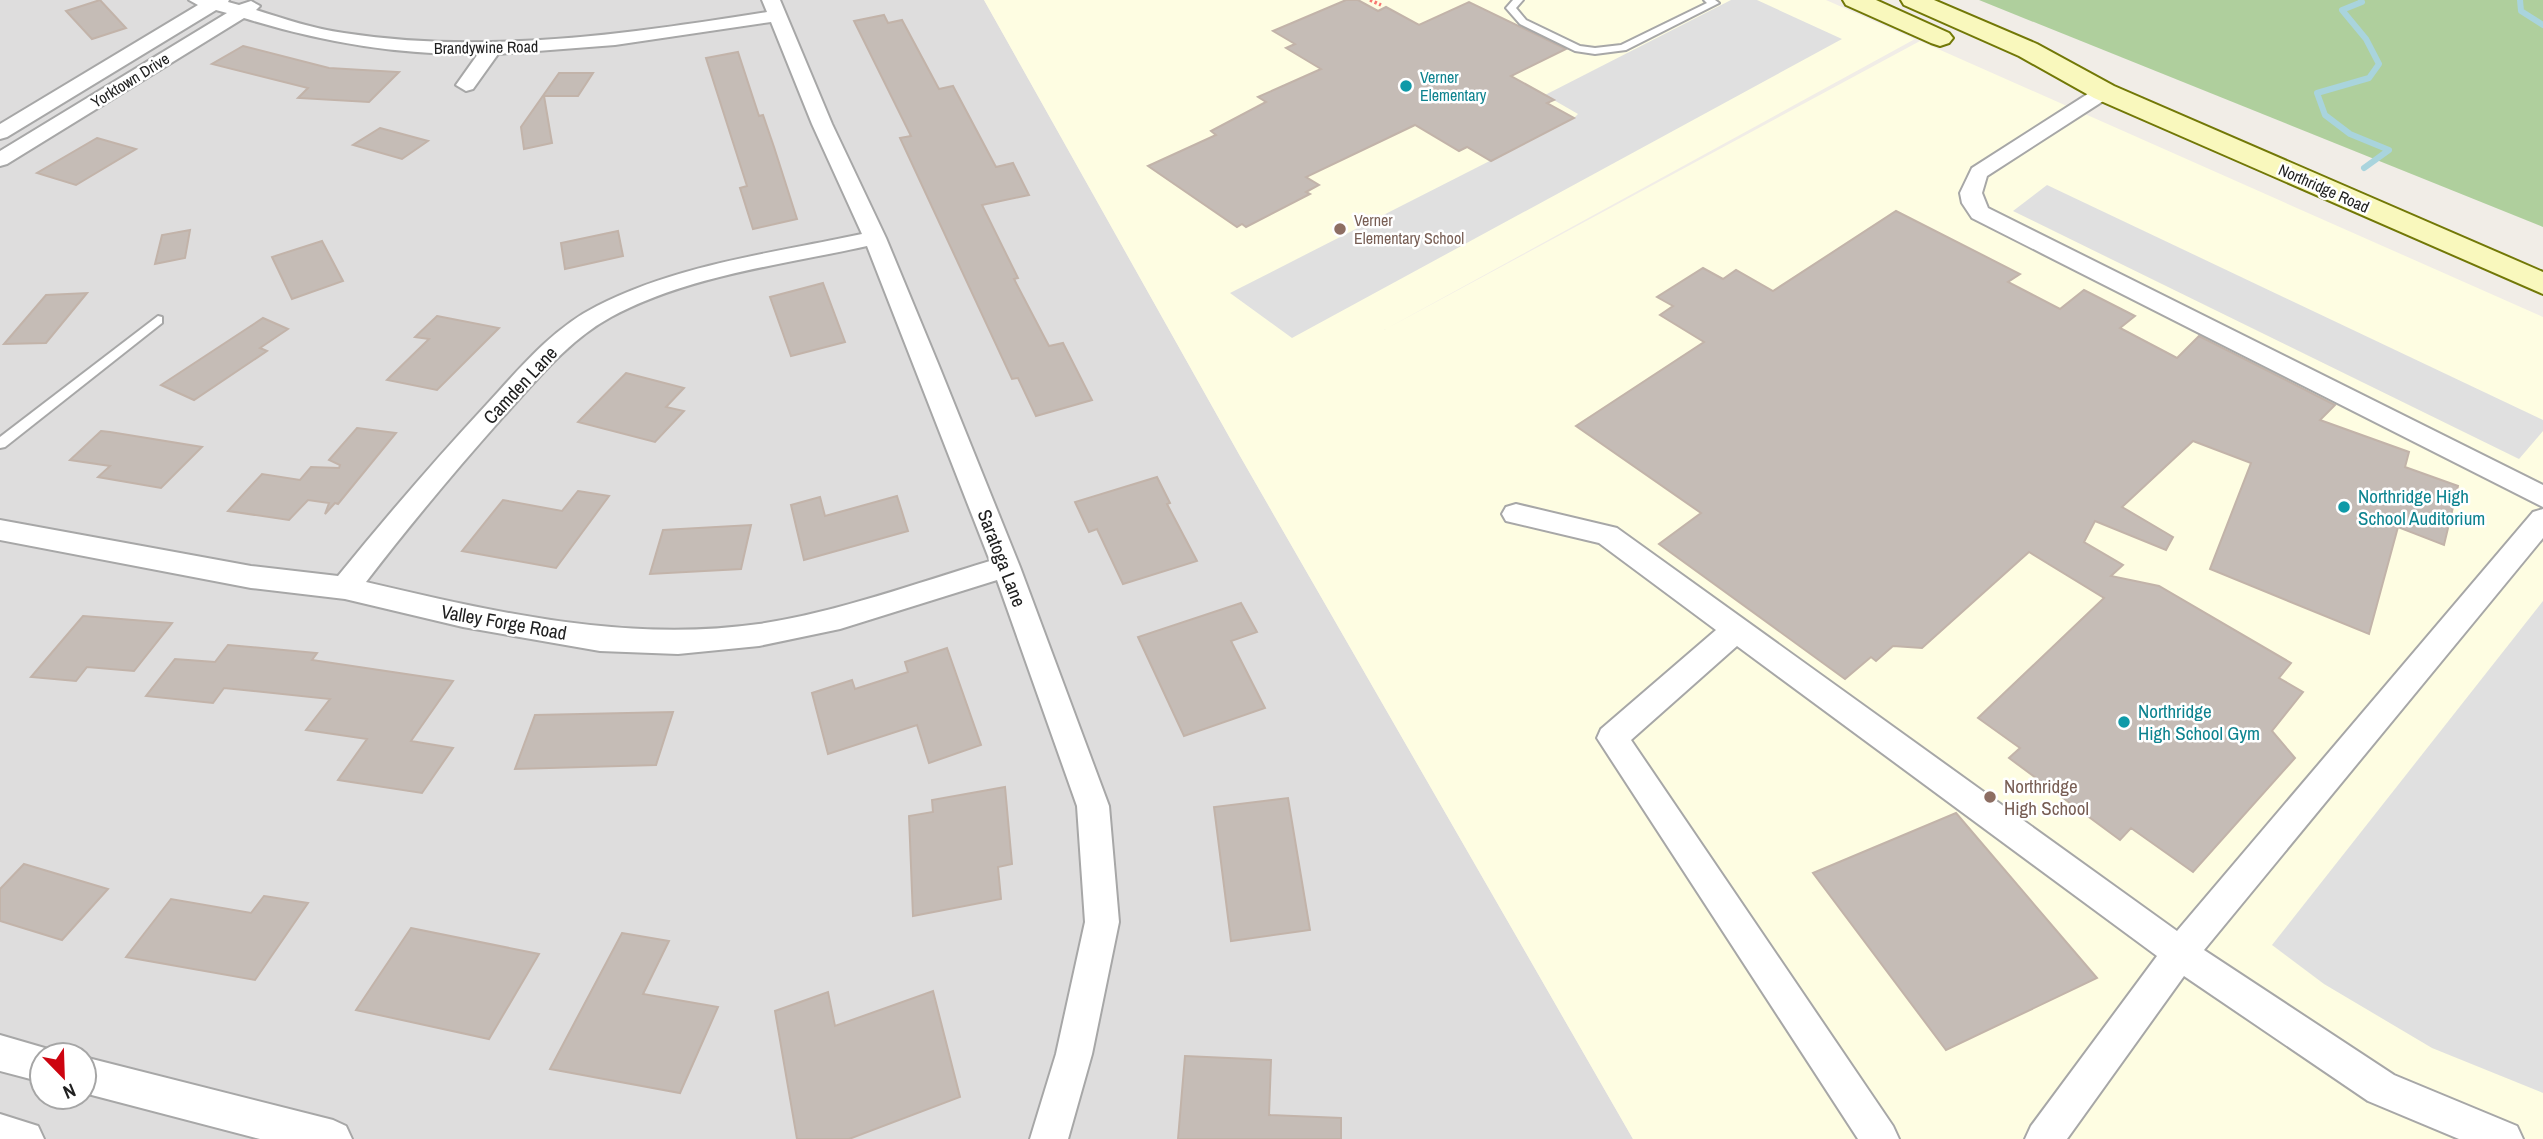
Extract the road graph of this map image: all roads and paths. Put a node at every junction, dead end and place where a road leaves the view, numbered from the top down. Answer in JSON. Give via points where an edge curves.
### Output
{"nodes":[{"id":1,"x":261,"y":0,"type":"edge"},
{"id":2,"x":1370,"y":0,"type":"edge"},
{"id":3,"x":1517,"y":0,"type":"edge"},
{"id":4,"x":1709,"y":0,"type":"edge"},
{"id":5,"x":1857,"y":0,"type":"edge"},
{"id":6,"x":1913,"y":0,"type":"edge"},
{"id":7,"x":211,"y":1,"type":"edge"},
{"id":8,"x":1381,"y":5,"type":"dead end"},
{"id":9,"x":774,"y":8,"type":"edge"},
{"id":10,"x":243,"y":11,"type":"junction"},
{"id":11,"x":491,"y":50,"type":"junction"},
{"id":12,"x":466,"y":85,"type":"dead end"},
{"id":13,"x":2104,"y":92,"type":"junction"},
{"id":14,"x":0,"y":133,"type":"edge"},
{"id":15,"x":0,"y":160,"type":"edge"},
{"id":16,"x":875,"y":238,"type":"junction"},
{"id":17,"x":2543,"y":285,"type":"edge"},
{"id":18,"x":158,"y":320,"type":"dead end"},
{"id":19,"x":0,"y":444,"type":"edge"},
{"id":20,"x":2543,"y":497,"type":"edge"},
{"id":21,"x":1516,"y":514,"type":"dead end"},
{"id":22,"x":2543,"y":519,"type":"edge"},
{"id":23,"x":0,"y":530,"type":"edge"},
{"id":24,"x":1006,"y":567,"type":"junction"},
{"id":25,"x":345,"y":588,"type":"junction"},
{"id":26,"x":1738,"y":628,"type":"junction"},
{"id":27,"x":2180,"y":953,"type":"junction"},
{"id":28,"x":0,"y":1053,"type":"edge"},
{"id":29,"x":28,"y":1060,"type":"edge"},
{"id":30,"x":98,"y":1079,"type":"edge"},
{"id":31,"x":0,"y":1133,"type":"edge"},
{"id":32,"x":25,"y":1139,"type":"edge"},
{"id":33,"x":333,"y":1139,"type":"edge"},
{"id":34,"x":1049,"y":1139,"type":"edge"},
{"id":35,"x":1880,"y":1139,"type":"edge"},
{"id":36,"x":2044,"y":1139,"type":"edge"},
{"id":37,"x":2504,"y":1139,"type":"edge"}],
"edges":[{"from":1,"to":10,"type":"street","name":"Yorktown Drive"},
{"from":2,"to":8,"type":"path"},
{"from":3,"to":4,"type":"lane","via":[[1511,8],[1523,22],[1578,49],[1595,51],[1623,48],[1714,3]]},
{"from":5,"to":13,"type":"main road","name":"Northridge Road","via":[[2007,66]]},
{"from":6,"to":13,"type":"main road","name":"Northridge Road","via":[[2028,50]]},
{"from":7,"to":10,"type":"street","name":"Brandywine Road"},
{"from":7,"to":14,"type":"street","name":"Yorktown Drive"},
{"from":9,"to":11,"type":"street","name":"Brandywine Road","via":[[592,44]]},
{"from":9,"to":16,"type":"street","name":"Saratoga Lane"},
{"from":10,"to":11,"type":"street","name":"Brandywine Road","via":[[341,39]]},
{"from":10,"to":15,"type":"street","name":"Yorktown Drive"},
{"from":11,"to":12,"type":"street"},
{"from":13,"to":17,"type":"main road","name":"Northridge Road"},
{"from":13,"to":20,"type":"street","via":[[1979,172],[1970,196],[1980,213]]},
{"from":16,"to":24,"type":"street","name":"Saratoga Lane"},
{"from":16,"to":25,"type":"street","name":"Camden Lane","via":[[692,279],[602,313],[553,347],[408,508]]},
{"from":18,"to":19,"type":"lane"},
{"from":21,"to":26,"type":"street","via":[[1607,535]]},
{"from":22,"to":27,"type":"street"},
{"from":23,"to":25,"type":"street","name":"Valley Forge Road","via":[[251,577]]},
{"from":24,"to":25,"type":"street","name":"Valley Forge Road","via":[[839,618],[759,635],[678,642],[600,639],[463,616]]},
{"from":24,"to":34,"type":"street","name":"Saratoga Lane","via":[[1093,806],[1102,922],[1074,1054]]},
{"from":26,"to":27,"type":"street"},
{"from":26,"to":35,"type":"street","via":[[1612,738]]},
{"from":27,"to":36,"type":"street"},
{"from":27,"to":37,"type":"street","via":[[2381,1088]]},
{"from":28,"to":29,"type":"street"},
{"from":30,"to":33,"type":"street"},
{"from":31,"to":32,"type":"street"}]}
